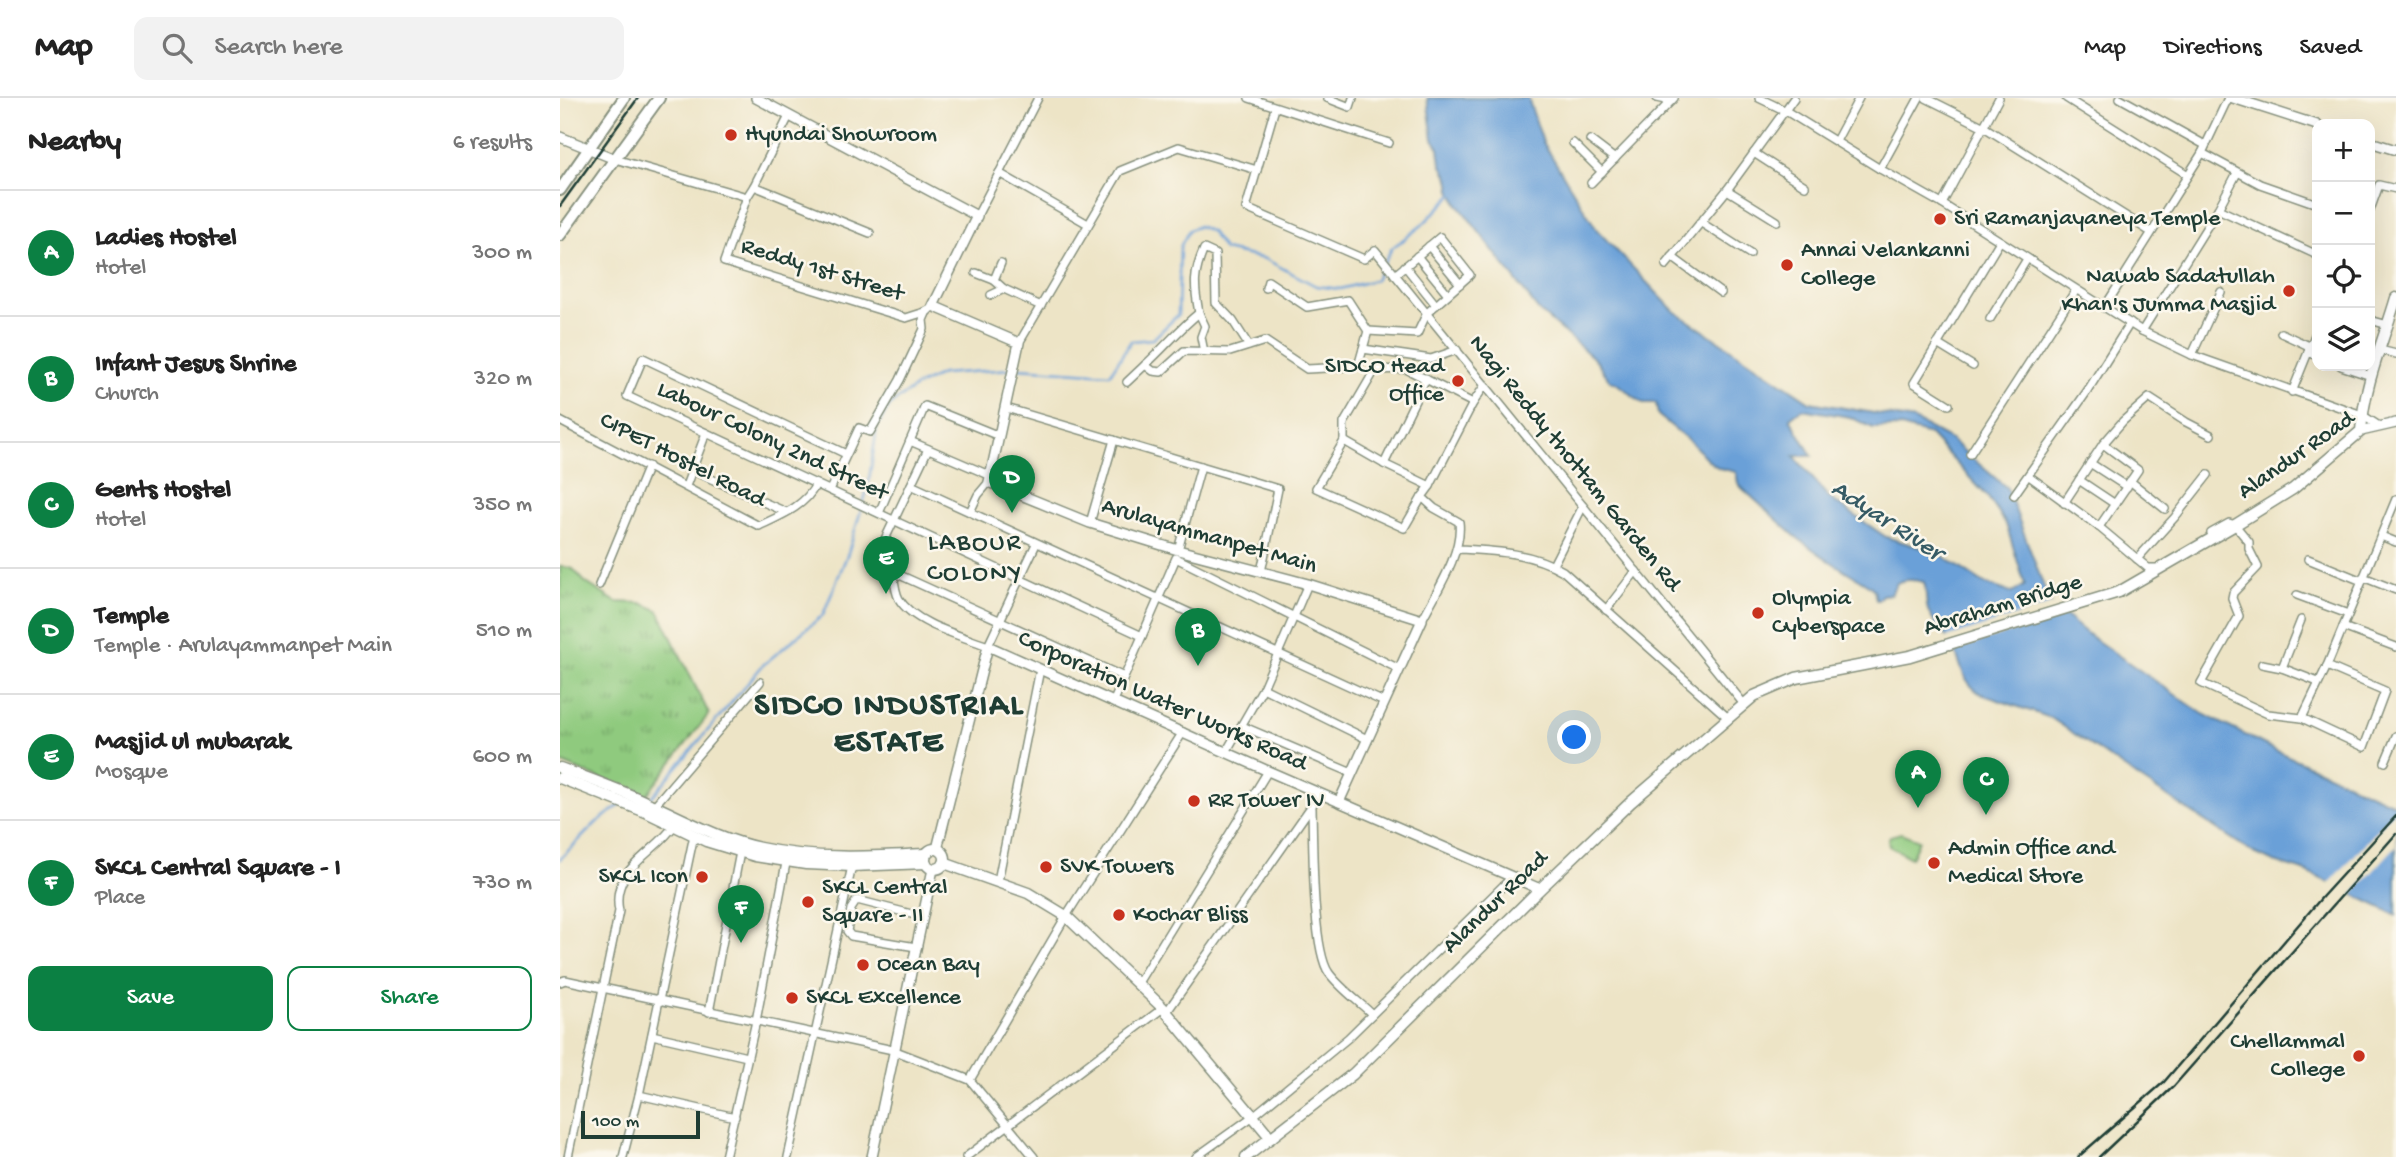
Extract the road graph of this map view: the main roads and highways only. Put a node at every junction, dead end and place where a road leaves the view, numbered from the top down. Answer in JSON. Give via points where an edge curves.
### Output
{"nodes":[{"id":1,"x":624,"y":98,"type":"edge"},
{"id":2,"x":659,"y":98,"type":"edge"},
{"id":3,"x":560,"y":190,"type":"edge"},
{"id":4,"x":560,"y":235,"type":"edge"},
{"id":5,"x":2396,"y":298,"type":"edge"},
{"id":6,"x":2225,"y":531,"type":"joint"},
{"id":7,"x":1779,"y":684,"type":"joint"},
{"id":8,"x":560,"y":768,"type":"edge"},
{"id":9,"x":560,"y":778,"type":"edge"},
{"id":10,"x":638,"y":803,"type":"junction"},
{"id":11,"x":677,"y":822,"type":"junction"},
{"id":12,"x":806,"y":860,"type":"junction"},
{"id":13,"x":928,"y":862,"type":"junction"},
{"id":14,"x":944,"y":863,"type":"junction"},
{"id":15,"x":1271,"y":1138,"type":"junction"},
{"id":16,"x":1246,"y":1157,"type":"edge"}],
"edges":[{"from":1,"to":3,"type":"main road"},
{"from":2,"to":4,"type":"main road"},
{"from":5,"to":6,"type":"main road","name":"Alandur Road","via":[[2371,376],[2361,431],[2292,489]]},
{"from":6,"to":7,"type":"main road","name":"Abraham Bridge","via":[[2110,596],[1910,656]]},
{"from":7,"to":15,"type":"main road","name":"Alandur Road","via":[[1743,703],[1631,802],[1353,1074]]},
{"from":8,"to":10,"type":"main road"},
{"from":9,"to":10,"type":"main road"},
{"from":10,"to":11,"type":"main road"},
{"from":11,"to":12,"type":"main road"},
{"from":11,"to":12,"type":"main road","via":[[694,835],[740,852],[786,863]]},
{"from":12,"to":13,"type":"main road"},
{"from":12,"to":13,"type":"main road","via":[[852,866]]},
{"from":13,"to":14,"type":"main road","via":[[940,868]]},
{"from":13,"to":14,"type":"main road","via":[[931,850],[937,849],[944,855]]},
{"from":14,"to":15,"type":"main road","via":[[1028,893],[1066,916],[1164,1011]]},
{"from":15,"to":16,"type":"main road","name":"Alandur Road"}]}
